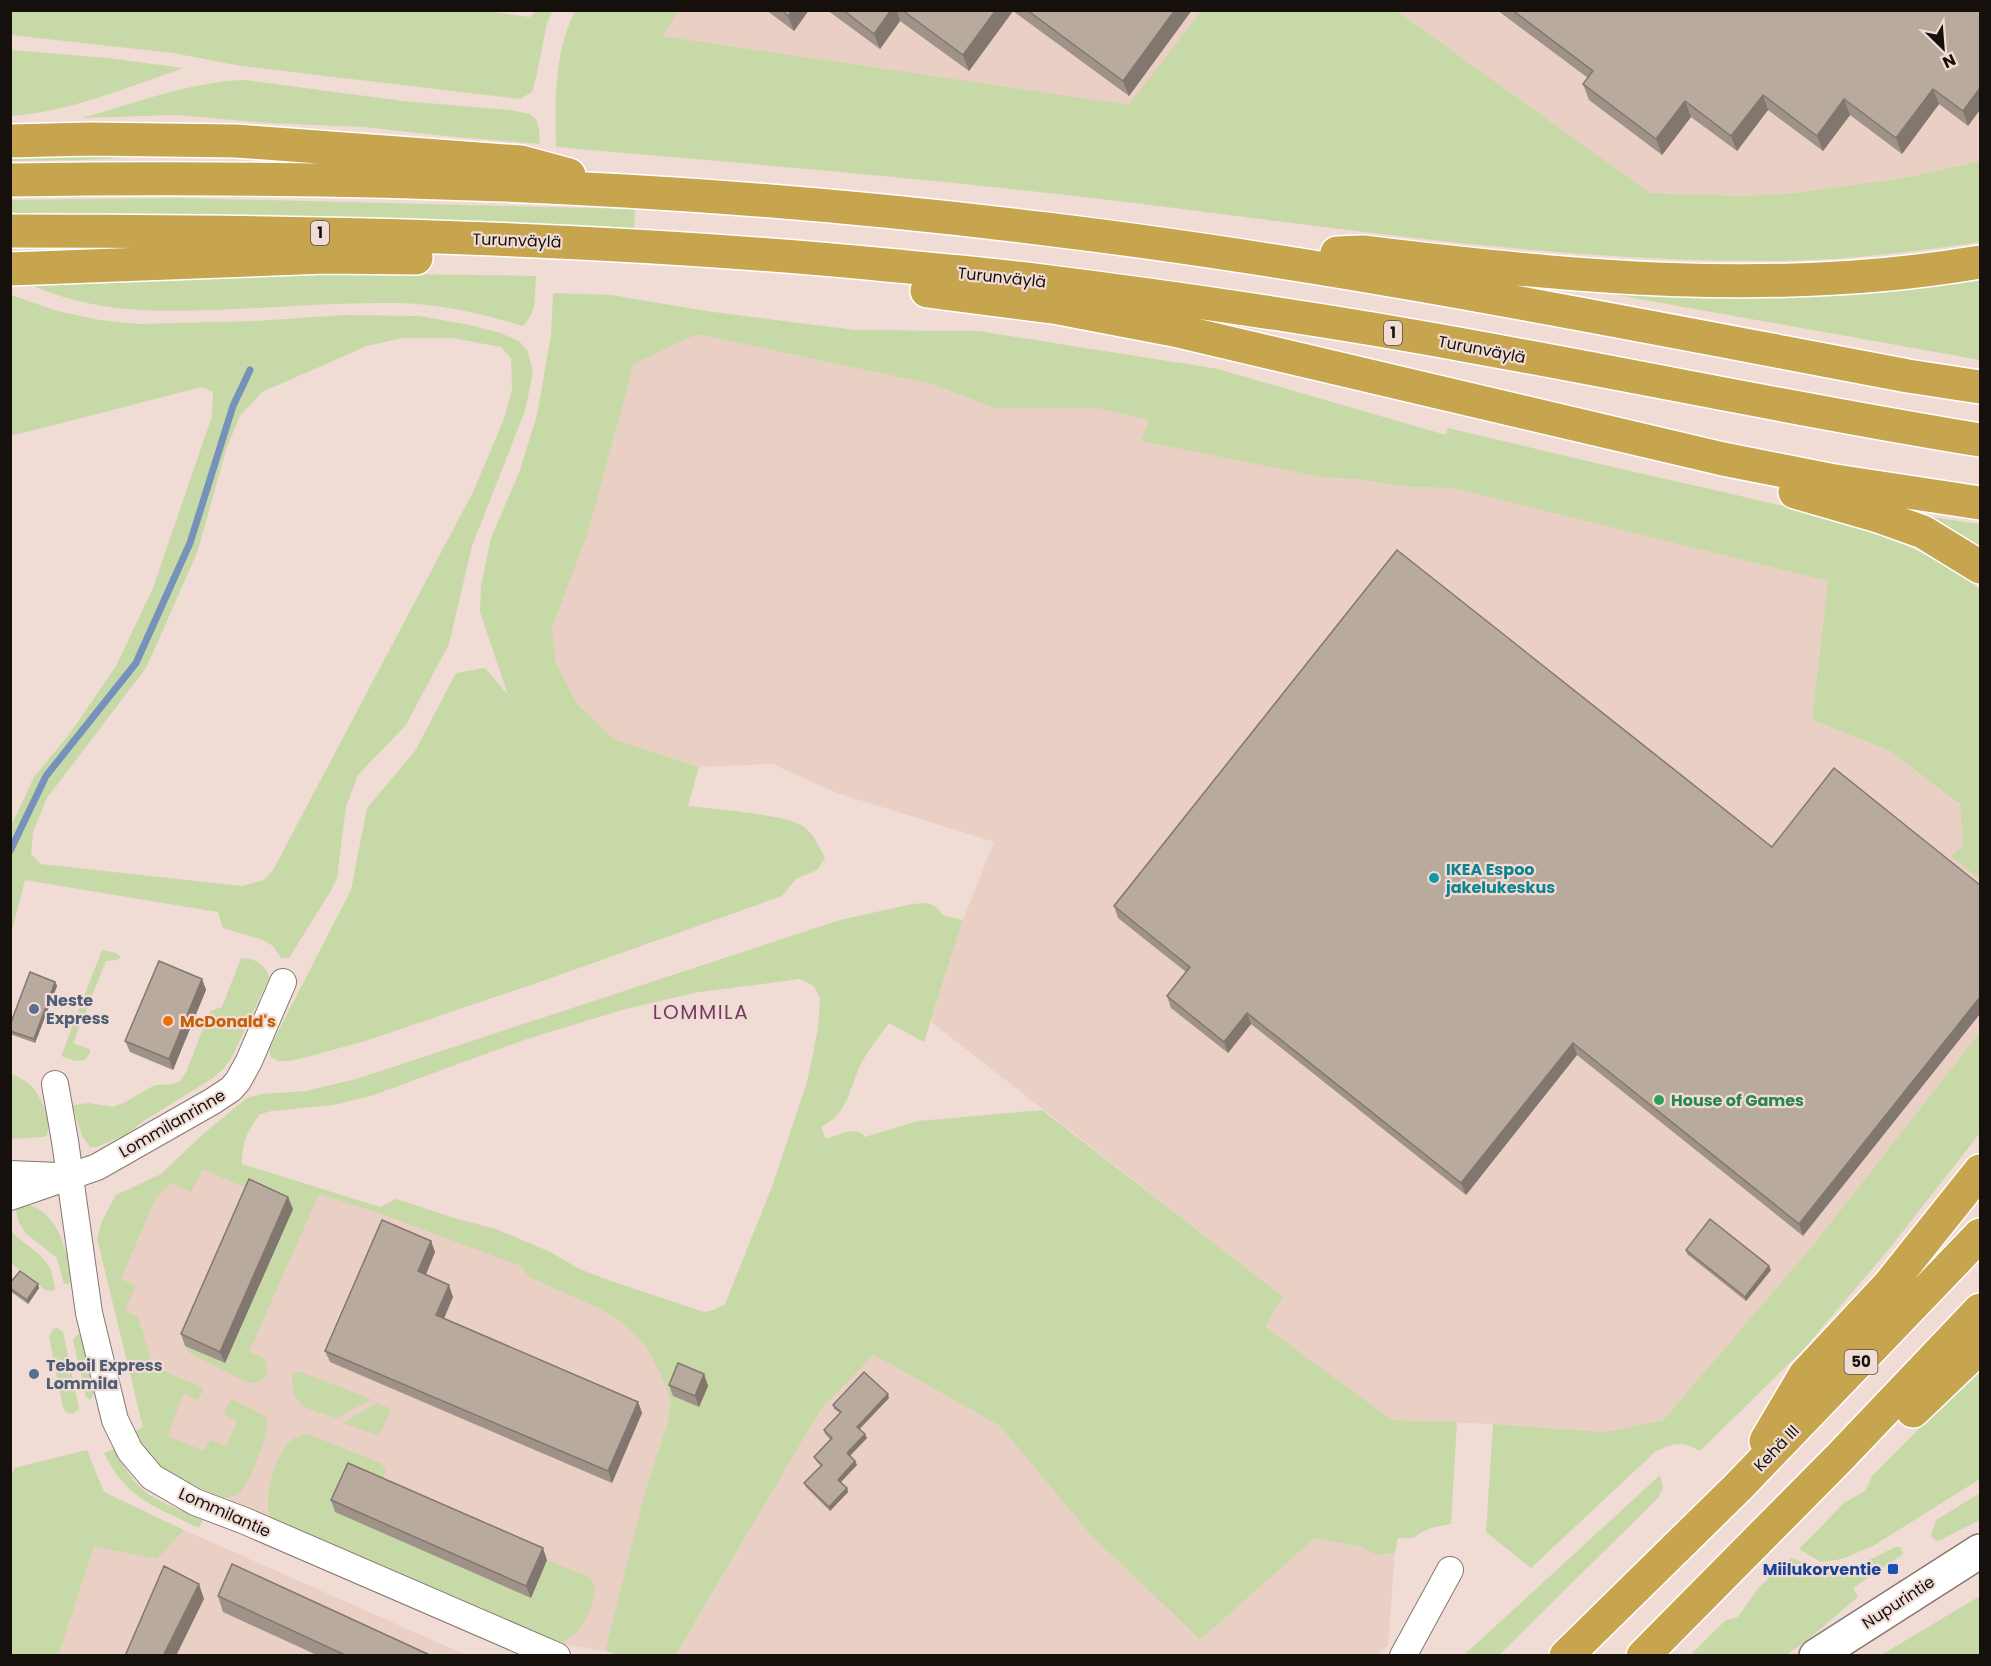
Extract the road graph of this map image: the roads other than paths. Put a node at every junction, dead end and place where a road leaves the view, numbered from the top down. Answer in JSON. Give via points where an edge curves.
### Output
{"nodes":[{"id":1,"x":10,"y":141,"type":"edge"},
{"id":2,"x":10,"y":180,"type":"edge"},
{"id":3,"x":628,"y":191,"type":"junction"},
{"id":4,"x":10,"y":231,"type":"edge"},
{"id":5,"x":630,"y":245,"type":"junction"},
{"id":6,"x":802,"y":257,"type":"junction"},
{"id":7,"x":1262,"y":258,"type":"junction"},
{"id":8,"x":1980,"y":262,"type":"edge"},
{"id":9,"x":10,"y":269,"type":"edge"},
{"id":10,"x":1980,"y":387,"type":"edge"},
{"id":11,"x":1980,"y":440,"type":"edge"},
{"id":12,"x":1723,"y":459,"type":"junction"},
{"id":13,"x":1980,"y":503,"type":"edge"},
{"id":14,"x":1980,"y":567,"type":"edge"},
{"id":15,"x":283,"y":982,"type":"dead end"},
{"id":16,"x":55,"y":1084,"type":"dead end"},
{"id":17,"x":1980,"y":1171,"type":"edge"},
{"id":18,"x":10,"y":1174,"type":"edge"},
{"id":19,"x":70,"y":1177,"type":"junction"},
{"id":20,"x":10,"y":1197,"type":"edge"},
{"id":21,"x":1980,"y":1235,"type":"edge"},
{"id":22,"x":1980,"y":1310,"type":"edge"},
{"id":23,"x":1980,"y":1347,"type":"edge"},
{"id":24,"x":1840,"y":1457,"type":"junction"},
{"id":25,"x":1739,"y":1486,"type":"junction"},
{"id":26,"x":1980,"y":1551,"type":"edge"},
{"id":27,"x":1450,"y":1570,"type":"dead end"},
{"id":28,"x":557,"y":1656,"type":"edge"},
{"id":29,"x":1403,"y":1656,"type":"edge"},
{"id":30,"x":1566,"y":1656,"type":"edge"},
{"id":31,"x":1643,"y":1656,"type":"edge"},
{"id":32,"x":1816,"y":1656,"type":"edge"}],
"edges":[{"from":1,"to":3,"type":"highway","via":[[236,141],[521,162]]},
{"from":2,"to":3,"type":"highway","via":[[352,181]]},
{"from":3,"to":7,"type":"highway","via":[[1048,229]]},
{"from":4,"to":5,"type":"highway","name":"Turunväylä","number":"1","via":[[345,234]]},
{"from":5,"to":6,"type":"highway","name":"Turunväylä","number":"1"},
{"from":5,"to":9,"type":"highway","via":[[533,259],[326,257]]},
{"from":6,"to":11,"type":"highway","name":"Turunväylä","number":"1","via":[[1175,298],[1481,348]]},
{"from":6,"to":12,"type":"highway","via":[[871,283],[1059,308],[1174,330]]},
{"from":7,"to":8,"type":"highway","via":[[1363,252],[1550,272],[1778,281]]},
{"from":7,"to":10,"type":"highway"},
{"from":12,"to":13,"type":"highway"},
{"from":12,"to":14,"type":"highway","via":[[1785,489],[1923,532]]},
{"from":15,"to":19,"type":"street","name":"Lommilanrinne","via":[[249,1061],[231,1089],[97,1167]]},
{"from":16,"to":19,"type":"street","name":"Lommilantie"},
{"from":17,"to":25,"type":"highway","via":[[1889,1285],[1805,1375]]},
{"from":18,"to":19,"type":"street"},
{"from":19,"to":20,"type":"street"},
{"from":19,"to":28,"type":"street","name":"Lommilantie","via":[[89,1313],[115,1420],[130,1451],[152,1477],[195,1502]]},
{"from":21,"to":25,"type":"highway","name":"Kehä III","number":"50"},
{"from":22,"to":24,"type":"highway"},
{"from":23,"to":24,"type":"highway","via":[[1884,1439]]},
{"from":24,"to":31,"type":"highway"},
{"from":25,"to":30,"type":"highway","name":"Kehä III","number":"50"},
{"from":26,"to":32,"type":"main road","name":"Nupurintie"},
{"from":27,"to":29,"type":"street"}]}
